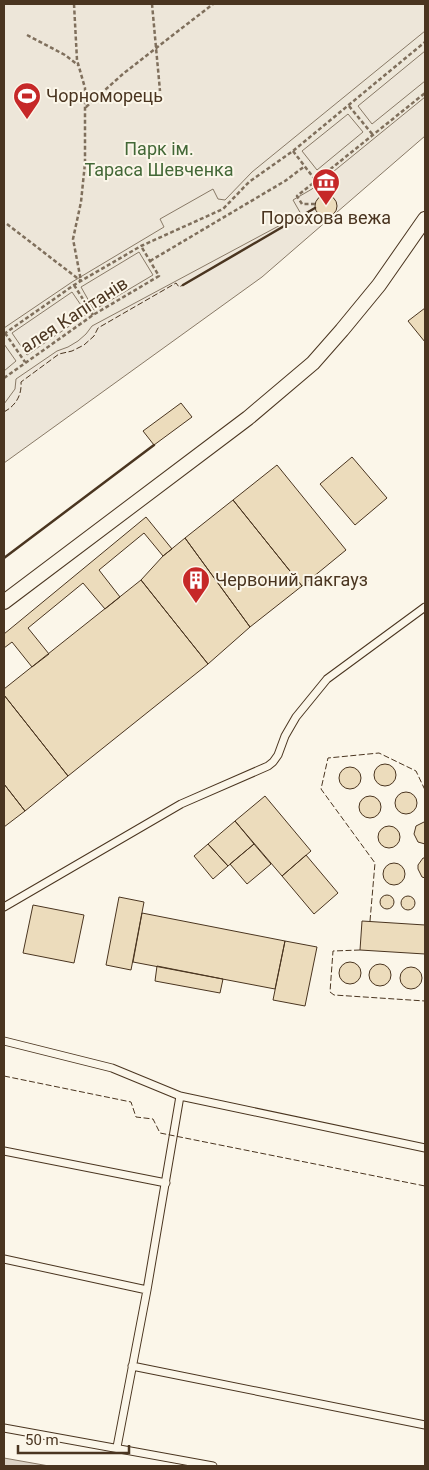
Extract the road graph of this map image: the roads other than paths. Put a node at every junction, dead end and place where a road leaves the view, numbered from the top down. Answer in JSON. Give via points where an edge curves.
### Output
{"nodes":[{"id":1,"x":425,"y":219,"type":"edge"},
{"id":2,"x":4,"y":602,"type":"edge"},
{"id":3,"x":425,"y":607,"type":"edge"},
{"id":4,"x":4,"y":907,"type":"edge"},
{"id":5,"x":4,"y":1041,"type":"edge"},
{"id":6,"x":180,"y":1096,"type":"junction"},
{"id":7,"x":425,"y":1148,"type":"edge"},
{"id":8,"x":4,"y":1151,"type":"edge"},
{"id":9,"x":166,"y":1183,"type":"junction"},
{"id":10,"x":4,"y":1259,"type":"edge"},
{"id":11,"x":147,"y":1290,"type":"junction"},
{"id":12,"x":132,"y":1366,"type":"junction"},
{"id":13,"x":425,"y":1425,"type":"edge"},
{"id":14,"x":4,"y":1428,"type":"edge"},
{"id":15,"x":116,"y":1448,"type":"junction"},
{"id":16,"x":213,"y":1466,"type":"edge"}],
"edges":[{"from":1,"to":2,"type":"street","via":[[379,285],[314,362],[240,424]]},
{"from":3,"to":4,"type":"lane","via":[[327,679],[296,717],[278,755],[268,766],[181,804]]},
{"from":5,"to":6,"type":"lane","via":[[112,1068]]},
{"from":6,"to":7,"type":"lane"},
{"from":6,"to":9,"type":"lane"},
{"from":8,"to":9,"type":"lane"},
{"from":9,"to":11,"type":"lane"},
{"from":10,"to":11,"type":"lane"},
{"from":11,"to":12,"type":"lane"},
{"from":12,"to":13,"type":"lane"},
{"from":12,"to":15,"type":"lane"},
{"from":14,"to":15,"type":"lane"},
{"from":15,"to":16,"type":"lane"}]}
